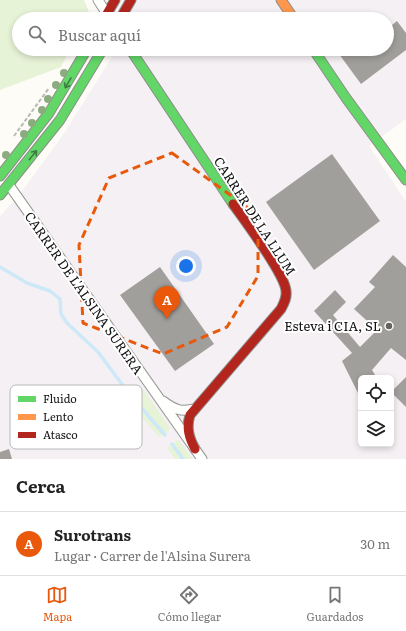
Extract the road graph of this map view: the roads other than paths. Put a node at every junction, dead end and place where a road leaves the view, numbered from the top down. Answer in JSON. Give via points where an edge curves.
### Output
{"nodes":[{"id":1,"x":98,"y":0,"type":"edge"},
{"id":2,"x":115,"y":0,"type":"edge"},
{"id":3,"x":131,"y":0,"type":"edge"},
{"id":4,"x":281,"y":0,"type":"edge"},
{"id":5,"x":105,"y":12,"type":"edge"},
{"id":6,"x":110,"y":12,"type":"edge"},
{"id":7,"x":124,"y":12,"type":"edge"},
{"id":8,"x":289,"y":12,"type":"edge"},
{"id":9,"x":83,"y":56,"type":"edge"},
{"id":10,"x":99,"y":56,"type":"edge"},
{"id":11,"x":135,"y":56,"type":"edge"},
{"id":12,"x":319,"y":56,"type":"edge"},
{"id":13,"x":0,"y":176,"type":"edge"},
{"id":14,"x":406,"y":180,"type":"edge"},
{"id":15,"x":9,"y":185,"type":"junction"},
{"id":16,"x":0,"y":195,"type":"edge"},
{"id":17,"x":158,"y":396,"type":"junction"},
{"id":18,"x":195,"y":408,"type":"junction"},
{"id":19,"x":195,"y":449,"type":"junction"},
{"id":20,"x":202,"y":459,"type":"edge"}],
"edges":[{"from":1,"to":5,"type":"street"},
{"from":2,"to":6,"type":"street"},
{"from":3,"to":7,"type":"street"},
{"from":4,"to":8,"type":"street"},
{"from":9,"to":13,"type":"street","one_way":true,"via":[[49,113]]},
{"from":15,"to":10,"type":"street","one_way":true,"via":[[60,120]]},
{"from":11,"to":18,"type":"street","name":"CARRER DE LA LLUM","via":[[275,266],[287,290],[286,300],[281,309]]},
{"from":12,"to":14,"type":"street"},
{"from":15,"to":16,"type":"street"},
{"from":15,"to":17,"type":"street","name":"CARRER DE L'ALSINA SURERA"},
{"from":17,"to":18,"type":"street","via":[[178,410]]},
{"from":17,"to":19,"type":"street","name":"CARRER DE L'ALSINA SURERA"},
{"from":18,"to":19,"type":"street","name":"CARRER DE LA LLUM","via":[[186,429]]},
{"from":19,"to":20,"type":"street","name":"CARRER DE L'ALSINA SURERA"}]}
